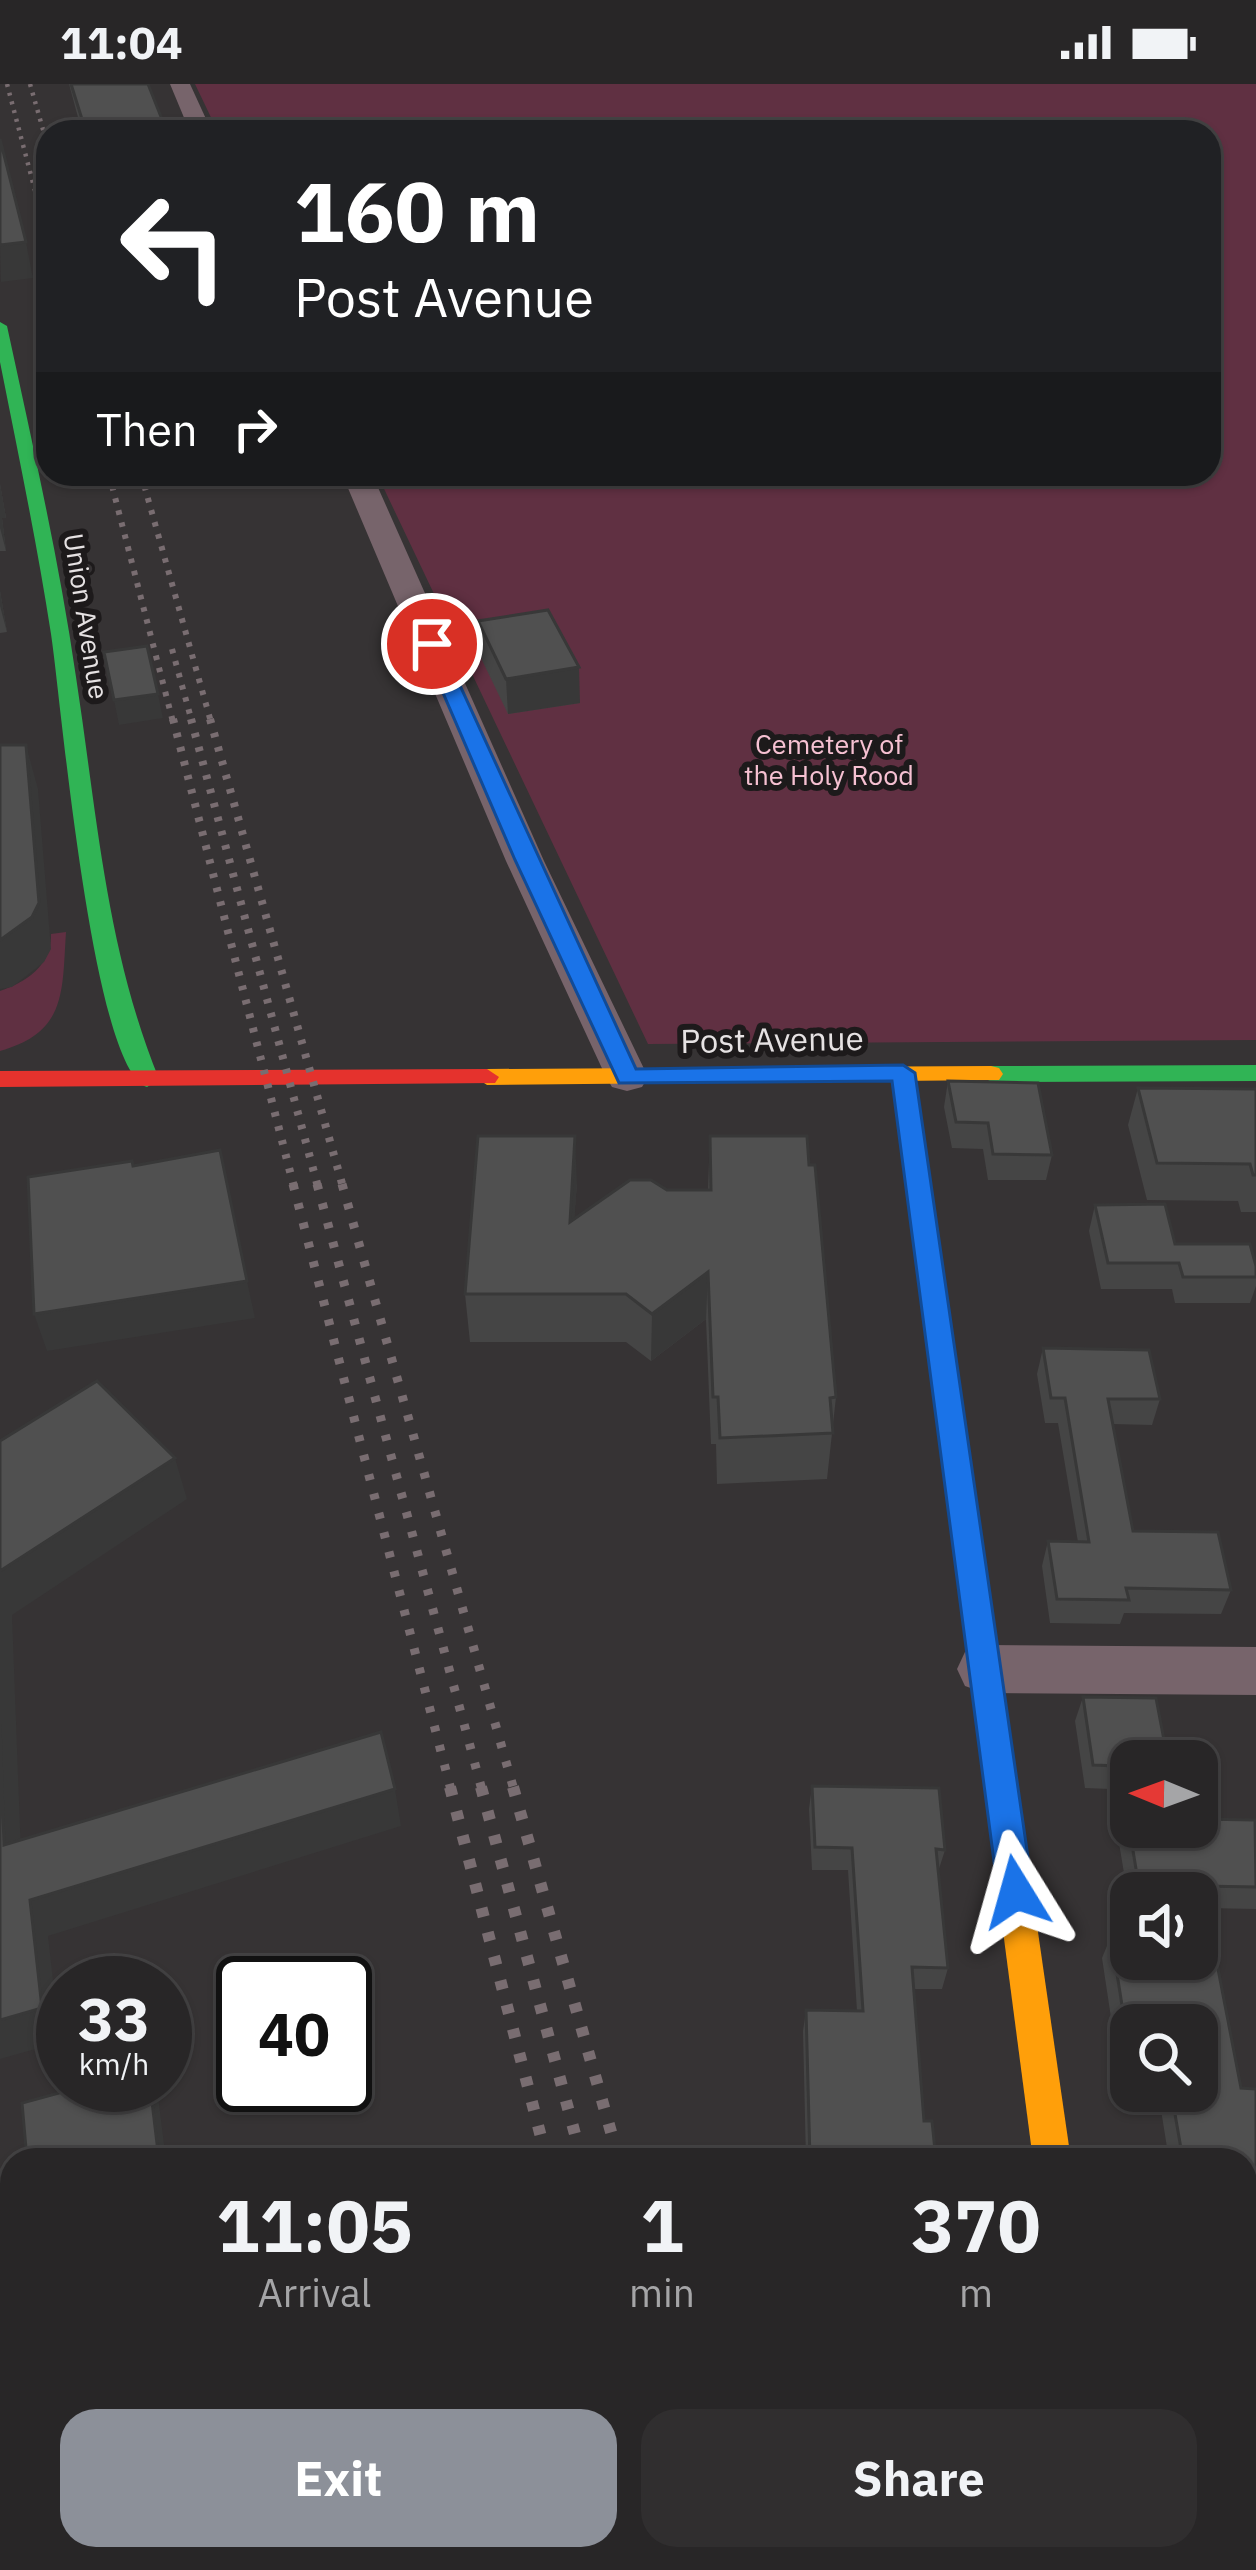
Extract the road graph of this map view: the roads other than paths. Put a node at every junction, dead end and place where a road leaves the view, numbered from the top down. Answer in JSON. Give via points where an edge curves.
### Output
{"nodes":[{"id":1,"x":180,"y":84,"type":"edge"},
{"id":2,"x":196,"y":120,"type":"edge"},
{"id":3,"x":0,"y":326,"type":"edge"},
{"id":4,"x":8,"y":390,"type":"edge"},
{"id":5,"x":362,"y":486,"type":"edge"},
{"id":6,"x":95,"y":919,"type":"junction"},
{"id":7,"x":86,"y":982,"type":"dead end"},
{"id":8,"x":77,"y":1046,"type":"dead end"},
{"id":9,"x":903,"y":1073,"type":"junction"},
{"id":10,"x":1256,"y":1073,"type":"edge"},
{"id":11,"x":627,"y":1077,"type":"junction"},
{"id":12,"x":147,"y":1078,"type":"junction"},
{"id":13,"x":0,"y":1079,"type":"edge"},
{"id":14,"x":65,"y":1079,"type":"junction"},
{"id":15,"x":985,"y":1669,"type":"junction"},
{"id":16,"x":1256,"y":1671,"type":"edge"},
{"id":17,"x":1050,"y":2148,"type":"edge"}],
"edges":[{"from":1,"to":2,"type":"street"},
{"from":3,"to":4,"type":"main road","name":"Union Avenue"},
{"from":4,"to":6,"type":"main road","name":"Union Avenue","via":[[53,582]]},
{"from":5,"to":11,"type":"street"},
{"from":6,"to":7,"type":"main road","name":"Union Avenue"},
{"from":6,"to":12,"type":"main road","name":"Union Avenue"},
{"from":8,"to":14,"type":"main road"},
{"from":9,"to":10,"type":"main road","name":"Post Avenue"},
{"from":9,"to":11,"type":"main road","name":"Post Avenue"},
{"from":9,"to":15,"type":"main road"},
{"from":11,"to":12,"type":"main road","name":"Post Avenue"},
{"from":12,"to":14,"type":"main road","name":"Post Avenue"},
{"from":13,"to":14,"type":"main road","name":"Post Avenue"},
{"from":15,"to":16,"type":"street"},
{"from":15,"to":17,"type":"main road"}]}
